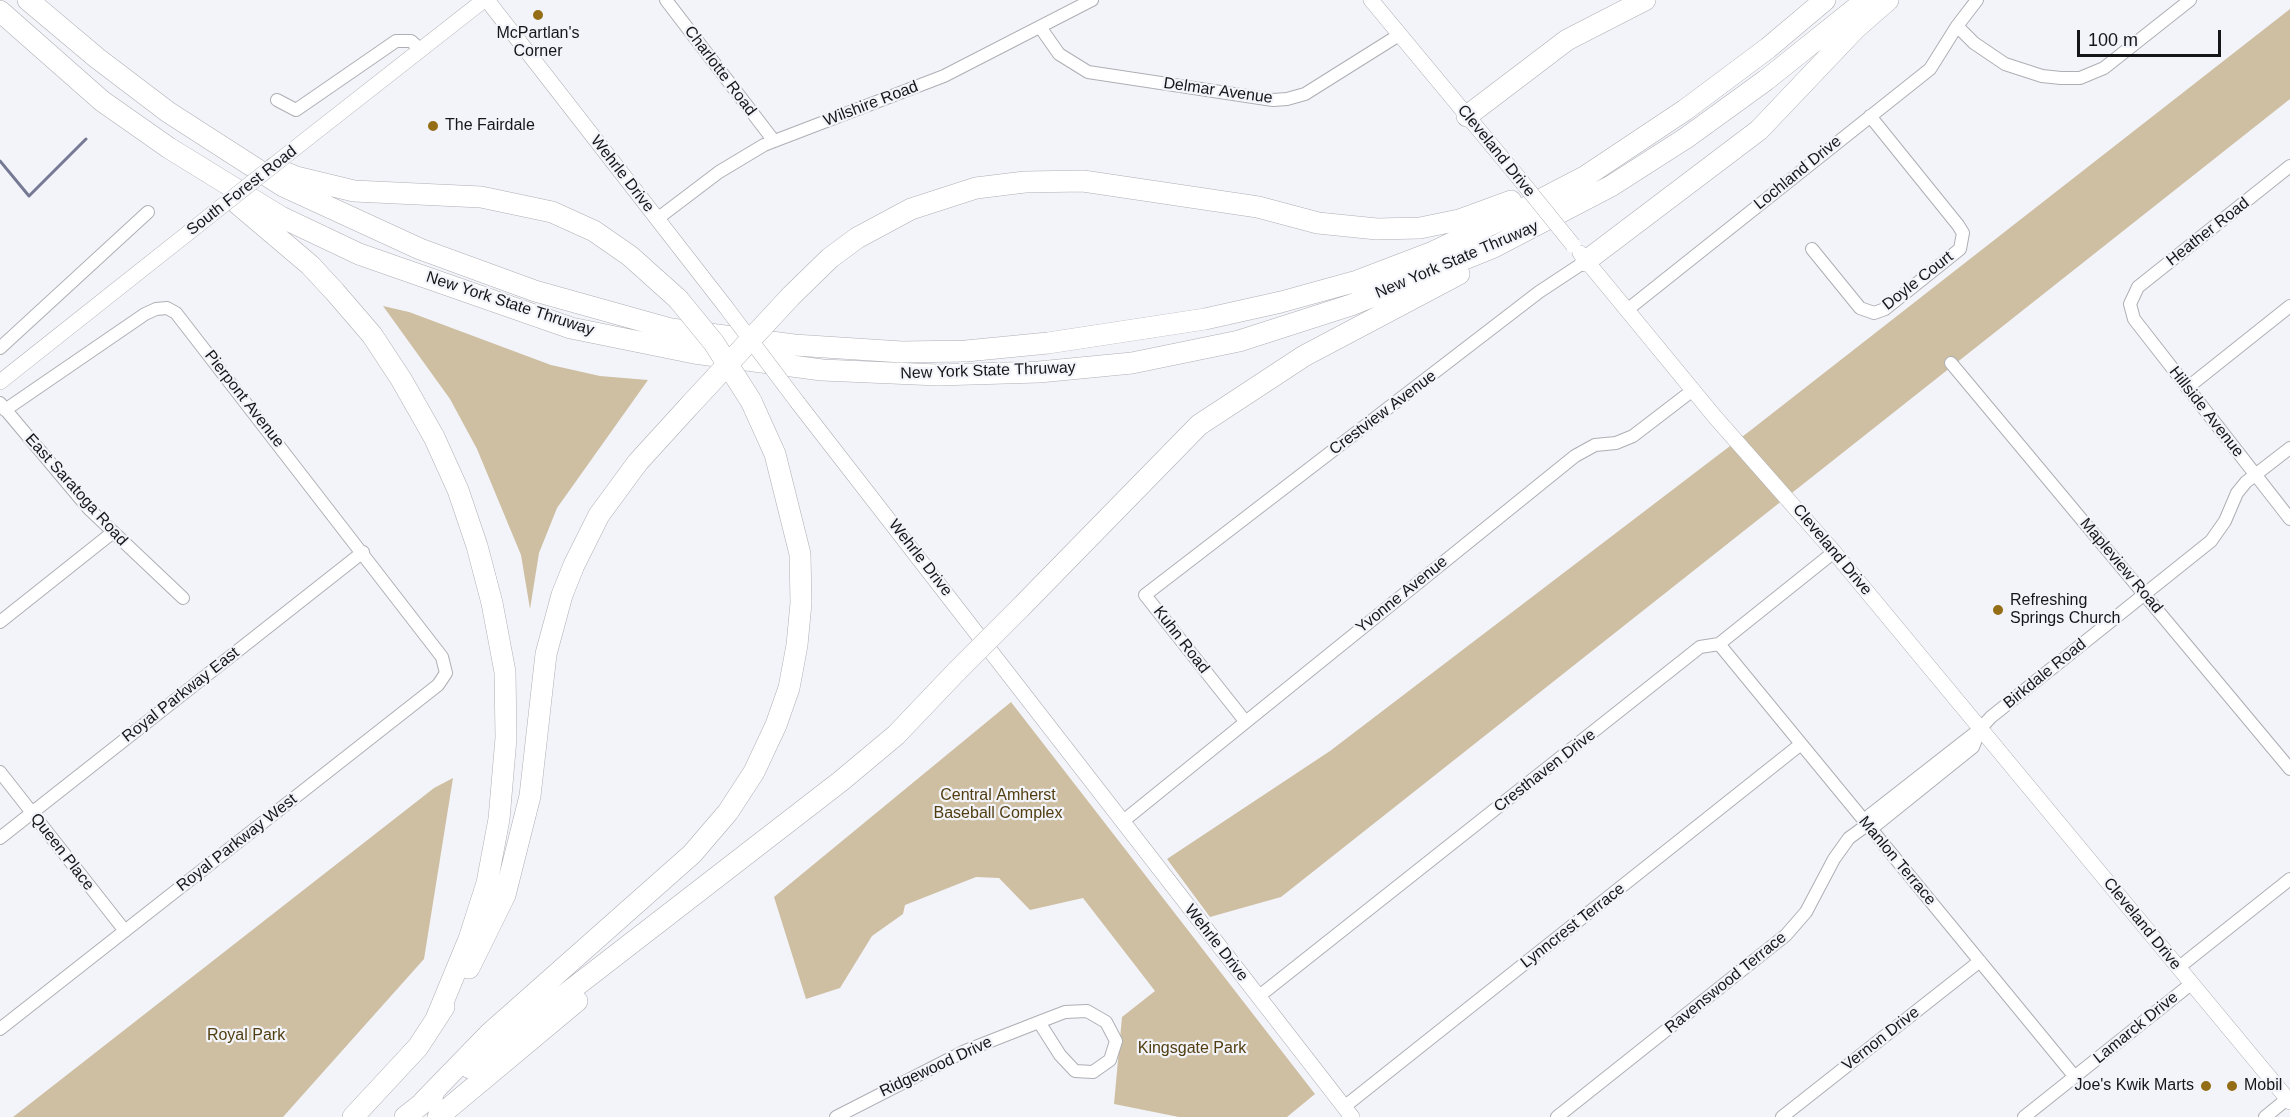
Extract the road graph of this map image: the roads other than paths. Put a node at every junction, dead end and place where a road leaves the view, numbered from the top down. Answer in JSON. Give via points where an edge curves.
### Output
{"nodes":[{"id":1,"x":28,"y":0,"type":"edge"},
{"id":2,"x":485,"y":0,"type":"edge"},
{"id":3,"x":666,"y":0,"type":"edge"},
{"id":4,"x":1092,"y":0,"type":"edge"},
{"id":5,"x":1371,"y":0,"type":"edge"},
{"id":6,"x":1645,"y":0,"type":"edge"},
{"id":7,"x":1809,"y":0,"type":"edge"},
{"id":8,"x":1825,"y":0,"type":"edge"},
{"id":9,"x":1866,"y":0,"type":"edge"},
{"id":10,"x":1888,"y":0,"type":"edge"},
{"id":11,"x":1977,"y":0,"type":"edge"},
{"id":12,"x":2190,"y":0,"type":"edge"},
{"id":13,"x":0,"y":11,"type":"edge"},
{"id":14,"x":1040,"y":27,"type":"junction"},
{"id":15,"x":1958,"y":28,"type":"junction"},
{"id":16,"x":1399,"y":35,"type":"junction"},
{"id":17,"x":421,"y":50,"type":"junction"},
{"id":18,"x":277,"y":100,"type":"dead end"},
{"id":19,"x":1467,"y":116,"type":"junction"},
{"id":20,"x":1870,"y":116,"type":"junction"},
{"id":21,"x":774,"y":141,"type":"junction"},
{"id":22,"x":223,"y":146,"type":"junction"},
{"id":23,"x":169,"y":148,"type":"junction"},
{"id":24,"x":2290,"y":166,"type":"edge"},
{"id":25,"x":148,"y":212,"type":"dead end"},
{"id":26,"x":657,"y":219,"type":"junction"},
{"id":27,"x":1541,"y":224,"type":"junction"},
{"id":28,"x":1812,"y":249,"type":"dead end"},
{"id":29,"x":1580,"y":253,"type":"junction"},
{"id":30,"x":2131,"y":301,"type":"joint"},
{"id":31,"x":2290,"y":306,"type":"edge"},
{"id":32,"x":1627,"y":310,"type":"junction"},
{"id":33,"x":0,"y":348,"type":"edge"},
{"id":34,"x":1951,"y":363,"type":"dead end"},
{"id":35,"x":0,"y":382,"type":"edge"},
{"id":36,"x":2187,"y":388,"type":"junction"},
{"id":37,"x":1693,"y":390,"type":"junction"},
{"id":38,"x":3,"y":406,"type":"edge"},
{"id":39,"x":2290,"y":448,"type":"edge"},
{"id":40,"x":2255,"y":475,"type":"junction"},
{"id":41,"x":2290,"y":519,"type":"edge"},
{"id":42,"x":112,"y":533,"type":"junction"},
{"id":43,"x":363,"y":552,"type":"junction"},
{"id":44,"x":1834,"y":552,"type":"junction"},
{"id":45,"x":1181,"y":567,"type":"joint"},
{"id":46,"x":2144,"y":594,"type":"junction"},
{"id":47,"x":183,"y":598,"type":"dead end"},
{"id":48,"x":0,"y":622,"type":"edge"},
{"id":49,"x":1719,"y":644,"type":"junction"},
{"id":50,"x":434,"y":646,"type":"joint"},
{"id":51,"x":1245,"y":722,"type":"junction"},
{"id":52,"x":1980,"y":729,"type":"junction"},
{"id":53,"x":1802,"y":744,"type":"junction"},
{"id":54,"x":2290,"y":769,"type":"edge"},
{"id":55,"x":0,"y":772,"type":"edge"},
{"id":56,"x":32,"y":813,"type":"junction"},
{"id":57,"x":1122,"y":822,"type":"junction"},
{"id":58,"x":1867,"y":825,"type":"junction"},
{"id":59,"x":0,"y":838,"type":"edge"},
{"id":60,"x":2290,"y":879,"type":"edge"},
{"id":61,"x":125,"y":931,"type":"junction"},
{"id":62,"x":1980,"y":961,"type":"junction"},
{"id":63,"x":2178,"y":968,"type":"junction"},
{"id":64,"x":2191,"y":984,"type":"junction"},
{"id":65,"x":1258,"y":997,"type":"junction"},
{"id":66,"x":436,"y":1019,"type":"junction"},
{"id":67,"x":1039,"y":1022,"type":"junction"},
{"id":68,"x":0,"y":1029,"type":"edge"},
{"id":69,"x":2075,"y":1077,"type":"junction"},
{"id":70,"x":2289,"y":1100,"type":"edge"},
{"id":71,"x":430,"y":1110,"type":"edge"},
{"id":72,"x":1348,"y":1112,"type":"edge"},
{"id":73,"x":353,"y":1117,"type":"edge"},
{"id":74,"x":405,"y":1117,"type":"edge"},
{"id":75,"x":836,"y":1117,"type":"edge"},
{"id":76,"x":1557,"y":1117,"type":"edge"},
{"id":77,"x":1782,"y":1117,"type":"edge"},
{"id":78,"x":2024,"y":1117,"type":"edge"},
{"id":79,"x":2265,"y":1117,"type":"edge"}],
"edges":[{"from":1,"to":22,"type":"highway","name":"New York State Thruway","via":[[141,92]]},
{"from":2,"to":17,"type":"street","name":"South Forest Road"},
{"from":2,"to":26,"type":"street","name":"Wehrle Drive"},
{"from":3,"to":21,"type":"street","name":"Charlotte Road"},
{"from":4,"to":14,"type":"street","name":"Wilshire Road"},
{"from":5,"to":16,"type":"street","name":"Cleveland Drive"},
{"from":6,"to":19,"type":"highway","via":[[1567,40]]},
{"from":7,"to":66,"type":"highway","bridge":true,"via":[[1658,115],[1576,168],[1505,204],[1459,220],[1420,228],[1377,230],[1318,223],[1258,207],[1083,181],[1025,182],[976,188],[911,209],[857,238],[830,258],[638,462],[599,515],[562,596],[546,654],[530,796],[505,895],[486,940]]},
{"from":8,"to":22,"type":"highway","name":"New York State Thruway","via":[[1685,110],[1586,176],[1433,252],[1281,302],[1048,343],[966,351],[902,352],[794,345],[671,329],[535,291],[420,249],[283,186]]},
{"from":9,"to":27,"type":"highway","name":"New York State Thruway","via":[[1686,138],[1611,186]]},
{"from":10,"to":29,"type":"highway","via":[[1833,50],[1759,130]]},
{"from":11,"to":15,"type":"street","name":"Lochland Drive"},
{"from":12,"to":15,"type":"street","via":[[2115,60],[2080,78],[2042,76],[2006,64]]},
{"from":13,"to":23,"type":"highway","name":"New York State Thruway","via":[[102,101]]},
{"from":14,"to":16,"type":"street","name":"Delmar Avenue","via":[[1059,54],[1088,72],[1273,100],[1305,94]]},
{"from":14,"to":21,"type":"street","name":"Wilshire Road","via":[[944,76]]},
{"from":15,"to":20,"type":"street","name":"Lochland Drive","via":[[1930,69]]},
{"from":16,"to":19,"type":"street","name":"Cleveland Drive"},
{"from":17,"to":18,"type":"street","via":[[411,41],[396,41],[296,110]]},
{"from":17,"to":35,"type":"street","name":"South Forest Road","bridge":true},
{"from":19,"to":29,"type":"street","name":"Cleveland Drive","bridge":true},
{"from":20,"to":28,"type":"street","name":"Doyle Court","via":[[1958,225],[1963,233],[1960,249],[1874,313],[1860,308]]},
{"from":20,"to":32,"type":"street","name":"Lochland Drive"},
{"from":21,"to":26,"type":"street","name":"Wilshire Road","via":[[719,172]]},
{"from":22,"to":71,"type":"highway","bridge":true,"via":[[296,177],[334,187],[481,197],[552,212],[594,231],[630,256],[678,299],[714,343],[751,401],[775,454],[800,554],[801,603],[789,688],[754,772],[728,812],[692,854],[490,1033]]},
{"from":23,"to":27,"type":"highway","name":"New York State Thruway","via":[[281,217],[359,254],[572,328],[694,353],[822,370],[938,375],[1039,372],[1132,363],[1239,341],[1351,305]]},
{"from":23,"to":66,"type":"highway","via":[[310,265],[372,335],[434,437],[477,546],[505,672],[506,738],[500,819],[487,883]]},
{"from":24,"to":30,"type":"street","name":"Heather Road","via":[[2138,286]]},
{"from":25,"to":33,"type":"street"},
{"from":26,"to":57,"type":"street","name":"Wehrle Drive","bridge":true},
{"from":27,"to":71,"type":"highway","bridge":true,"via":[[1494,256],[1304,356],[1199,425],[896,735],[502,1045]]},
{"from":29,"to":32,"type":"street","name":"Cleveland Drive"},
{"from":29,"to":45,"type":"street","name":"Crestview Avenue","via":[[1539,292]]},
{"from":30,"to":36,"type":"street","name":"Hillside Avenue","via":[[2134,319]]},
{"from":31,"to":36,"type":"street"},
{"from":32,"to":37,"type":"street","name":"Cleveland Drive"},
{"from":34,"to":46,"type":"street","name":"Mapleview Road"},
{"from":36,"to":40,"type":"street","name":"Hillside Avenue"},
{"from":37,"to":44,"type":"street","name":"Cleveland Drive"},
{"from":37,"to":51,"type":"street","name":"Yvonne Avenue","via":[[1633,436],[1575,456]]},
{"from":38,"to":42,"type":"street","name":"East Saratoga Road"},
{"from":38,"to":43,"type":"street","name":"Pierpont Avenue","via":[[145,315],[167,308],[184,322]]},
{"from":39,"to":40,"type":"street","name":"Birkdale Road"},
{"from":40,"to":41,"type":"street","name":"Hillside Avenue"},
{"from":40,"to":46,"type":"street","name":"Birkdale Road","via":[[2237,493],[2225,522],[2211,541]]},
{"from":42,"to":47,"type":"street","name":"East Saratoga Road"},
{"from":42,"to":48,"type":"street"},
{"from":43,"to":50,"type":"street","name":"Pierpont Avenue"},
{"from":43,"to":56,"type":"street","name":"Royal Parkway East"},
{"from":44,"to":49,"type":"street","name":"Cresthaven Drive"},
{"from":44,"to":52,"type":"street","name":"Cleveland Drive"},
{"from":45,"to":51,"type":"street","name":"Kuhn Road","via":[[1145,595]]},
{"from":46,"to":52,"type":"street","name":"Birkdale Road"},
{"from":46,"to":54,"type":"street","name":"Mapleview Road"},
{"from":49,"to":53,"type":"street","name":"Manlon Terrace"},
{"from":49,"to":65,"type":"street","name":"Cresthaven Drive","via":[[1701,647]]},
{"from":50,"to":61,"type":"street","name":"Royal Parkway West","via":[[446,665],[444,680],[438,686]]},
{"from":51,"to":57,"type":"street","name":"Yvonne Avenue"},
{"from":52,"to":58,"type":"street","name":"Ravenswood Terrace","via":[[1921,781],[1868,816]]},
{"from":52,"to":63,"type":"street","name":"Cleveland Drive"},
{"from":53,"to":58,"type":"street","name":"Manlon Terrace"},
{"from":53,"to":72,"type":"street","name":"Lynncrest Terrace"},
{"from":55,"to":56,"type":"street","name":"Queen Place"},
{"from":56,"to":59,"type":"street","name":"Royal Parkway East"},
{"from":56,"to":61,"type":"street","name":"Queen Place"},
{"from":57,"to":65,"type":"street","name":"Wehrle Drive"},
{"from":58,"to":62,"type":"street","name":"Manlon Terrace"},
{"from":58,"to":76,"type":"street","name":"Ravenswood Terrace","via":[[1849,837],[1806,912],[1786,935]]},
{"from":60,"to":63,"type":"street"},
{"from":61,"to":68,"type":"street","name":"Royal Parkway West"},
{"from":62,"to":69,"type":"street","name":"Manlon Terrace"},
{"from":62,"to":77,"type":"street","name":"Vernon Drive"},
{"from":63,"to":64,"type":"street","name":"Cleveland Drive"},
{"from":64,"to":69,"type":"street","name":"Lamarck Drive"},
{"from":64,"to":70,"type":"street","name":"Cleveland Drive"},
{"from":65,"to":72,"type":"street","name":"Wehrle Drive"},
{"from":66,"to":73,"type":"highway","via":[[418,1047]]},
{"from":67,"to":67,"type":"street","name":"Ridgewood Drive","via":[[1065,1012],[1087,1011],[1106,1022],[1116,1041],[1110,1060],[1093,1072],[1075,1071]]},
{"from":67,"to":75,"type":"street","name":"Ridgewood Drive","via":[[937,1063]]},
{"from":69,"to":78,"type":"street","name":"Lamarck Drive"},
{"from":70,"to":79,"type":"street"},
{"from":71,"to":74,"type":"highway"}]}
